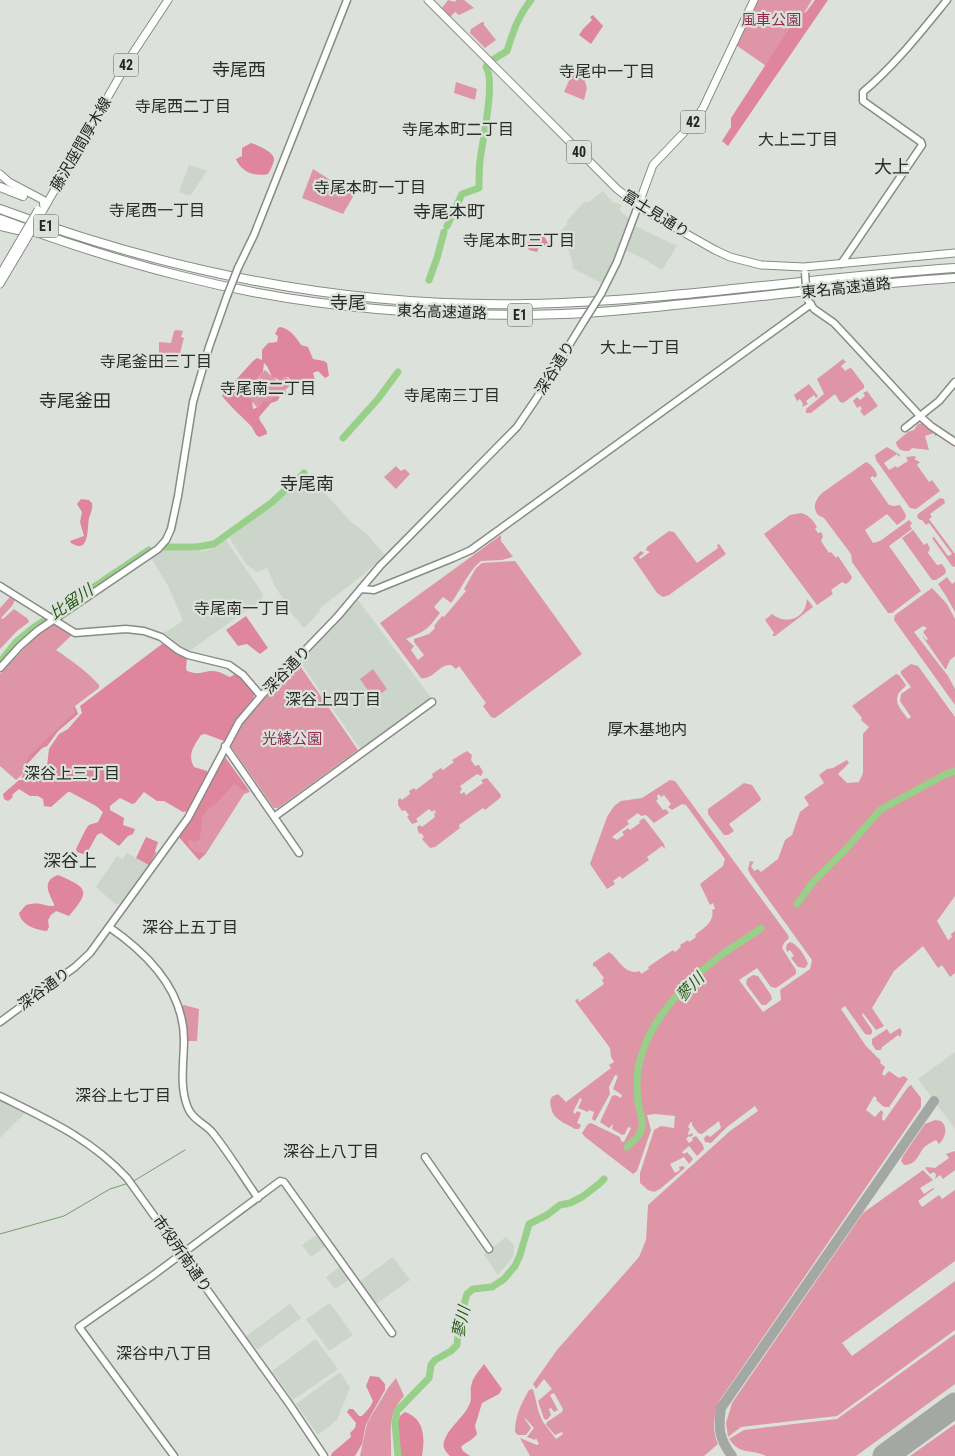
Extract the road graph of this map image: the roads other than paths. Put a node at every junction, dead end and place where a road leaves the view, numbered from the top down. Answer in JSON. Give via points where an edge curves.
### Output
{"nodes":[{"id":1,"x":162,"y":0,"type":"edge"},
{"id":2,"x":168,"y":0,"type":"edge"},
{"id":3,"x":348,"y":0,"type":"edge"},
{"id":4,"x":428,"y":0,"type":"edge"},
{"id":5,"x":754,"y":0,"type":"edge"},
{"id":6,"x":947,"y":0,"type":"edge"},
{"id":7,"x":0,"y":174,"type":"edge"},
{"id":8,"x":1,"y":187,"type":"edge"},
{"id":9,"x":23,"y":196,"type":"joint"},
{"id":10,"x":0,"y":205,"type":"edge"},
{"id":11,"x":638,"y":206,"type":"junction"},
{"id":12,"x":42,"y":207,"type":"junction"},
{"id":13,"x":0,"y":209,"type":"edge"},
{"id":14,"x":0,"y":219,"type":"edge"},
{"id":15,"x":0,"y":226,"type":"edge"},
{"id":16,"x":24,"y":239,"type":"junction"},
{"id":17,"x":93,"y":242,"type":"junction"},
{"id":18,"x":89,"y":250,"type":"junction"},
{"id":19,"x":955,"y":253,"type":"edge"},
{"id":20,"x":840,"y":264,"type":"junction"},
{"id":21,"x":955,"y":268,"type":"edge"},
{"id":22,"x":804,"y":270,"type":"junction"},
{"id":23,"x":0,"y":275,"type":"edge"},
{"id":24,"x":955,"y":278,"type":"edge"},
{"id":25,"x":0,"y":284,"type":"edge"},
{"id":26,"x":809,"y":302,"type":"junction"},
{"id":27,"x":955,"y":382,"type":"edge"},
{"id":28,"x":921,"y":417,"type":"junction"},
{"id":29,"x":905,"y":428,"type":"dead end"},
{"id":30,"x":955,"y":442,"type":"edge"},
{"id":31,"x":0,"y":586,"type":"edge"},
{"id":32,"x":360,"y":589,"type":"junction"},
{"id":33,"x":50,"y":618,"type":"junction"},
{"id":34,"x":0,"y":668,"type":"edge"},
{"id":35,"x":261,"y":696,"type":"junction"},
{"id":36,"x":432,"y":702,"type":"dead end"},
{"id":37,"x":225,"y":746,"type":"junction"},
{"id":38,"x":274,"y":816,"type":"junction"},
{"id":39,"x":300,"y":853,"type":"dead end"},
{"id":40,"x":109,"y":927,"type":"junction"},
{"id":41,"x":0,"y":1022,"type":"edge"},
{"id":42,"x":0,"y":1096,"type":"edge"},
{"id":43,"x":425,"y":1157,"type":"dead end"},
{"id":44,"x":258,"y":1198,"type":"junction"},
{"id":45,"x":489,"y":1249,"type":"dead end"},
{"id":46,"x":182,"y":1253,"type":"junction"},
{"id":47,"x":392,"y":1333,"type":"dead end"},
{"id":48,"x":174,"y":1456,"type":"edge"},
{"id":49,"x":324,"y":1456,"type":"edge"}],
"edges":[{"from":1,"to":12,"type":"main road","name":"藤沢座間厚木線","number":"42"},
{"from":2,"to":12,"type":"main road","name":"藤沢座間厚木線","number":"42"},
{"from":3,"to":33,"type":"street","bridge":true,"via":[[226,296],[193,402],[168,536],[158,549]]},
{"from":4,"to":11,"type":"main road","name":"富士見通り","number":"40","via":[[599,172]]},
{"from":5,"to":11,"type":"main road","number":"42","via":[[703,108],[653,165]]},
{"from":6,"to":20,"type":"street","via":[[881,77],[862,92],[863,101],[922,144]]},
{"from":7,"to":12,"type":"main road"},
{"from":8,"to":9,"type":"highway"},
{"from":9,"to":12,"type":"main road"},
{"from":10,"to":17,"type":"highway"},
{"from":11,"to":22,"type":"main road","name":"富士見通り","number":"40","via":[[730,257],[761,265]]},
{"from":11,"to":32,"type":"street","name":"深谷通り","bridge":true,"via":[[617,262],[600,294],[516,427]]},
{"from":12,"to":16,"type":"main road","number":"42","bridge":true},
{"from":13,"to":17,"type":"highway","name":"東名高速道路","number":"E1"},
{"from":14,"to":18,"type":"highway","name":"東名高速道路","number":"E1"},
{"from":15,"to":18,"type":"highway"},
{"from":16,"to":23,"type":"main road","number":"42"},
{"from":16,"to":25,"type":"main road","number":"42"},
{"from":17,"to":21,"type":"highway","name":"東名高速道路","number":"E1","via":[[189,268],[283,287],[452,304],[619,300]]},
{"from":18,"to":24,"type":"highway","name":"東名高速道路","number":"E1","via":[[183,277],[302,300],[395,311],[485,314],[620,310]]},
{"from":19,"to":20,"type":"main road","name":"富士見通り","number":"40"},
{"from":20,"to":22,"type":"main road","name":"富士見通り","number":"40"},
{"from":22,"to":26,"type":"street","bridge":true},
{"from":26,"to":28,"type":"street","via":[[849,339]]},
{"from":26,"to":32,"type":"street","via":[[470,550],[374,590]]},
{"from":27,"to":28,"type":"street"},
{"from":28,"to":29,"type":"street"},
{"from":28,"to":30,"type":"street"},
{"from":31,"to":33,"type":"street"},
{"from":32,"to":35,"type":"street","name":"深谷通り","via":[[326,630]]},
{"from":33,"to":34,"type":"street"},
{"from":33,"to":35,"type":"street","via":[[75,633],[126,629],[150,632],[188,655],[235,669]]},
{"from":35,"to":37,"type":"street","name":"深谷通り","via":[[239,722]]},
{"from":36,"to":38,"type":"street"},
{"from":37,"to":38,"type":"street"},
{"from":37,"to":40,"type":"street","name":"深谷通り","via":[[188,818]]},
{"from":38,"to":39,"type":"street"},
{"from":40,"to":41,"type":"street","name":"深谷通り","via":[[79,963]]},
{"from":40,"to":44,"type":"street","via":[[149,962],[175,997],[184,1035],[182,1073],[188,1109],[212,1133]]},
{"from":42,"to":46,"type":"street","name":"市役所南通り","via":[[79,1136],[104,1156],[134,1186]]},
{"from":43,"to":45,"type":"street"},
{"from":44,"to":46,"type":"street"},
{"from":44,"to":47,"type":"street","via":[[280,1181],[284,1182]]},
{"from":46,"to":48,"type":"street","via":[[79,1327]]},
{"from":46,"to":49,"type":"street","name":"市役所南通り"}]}
